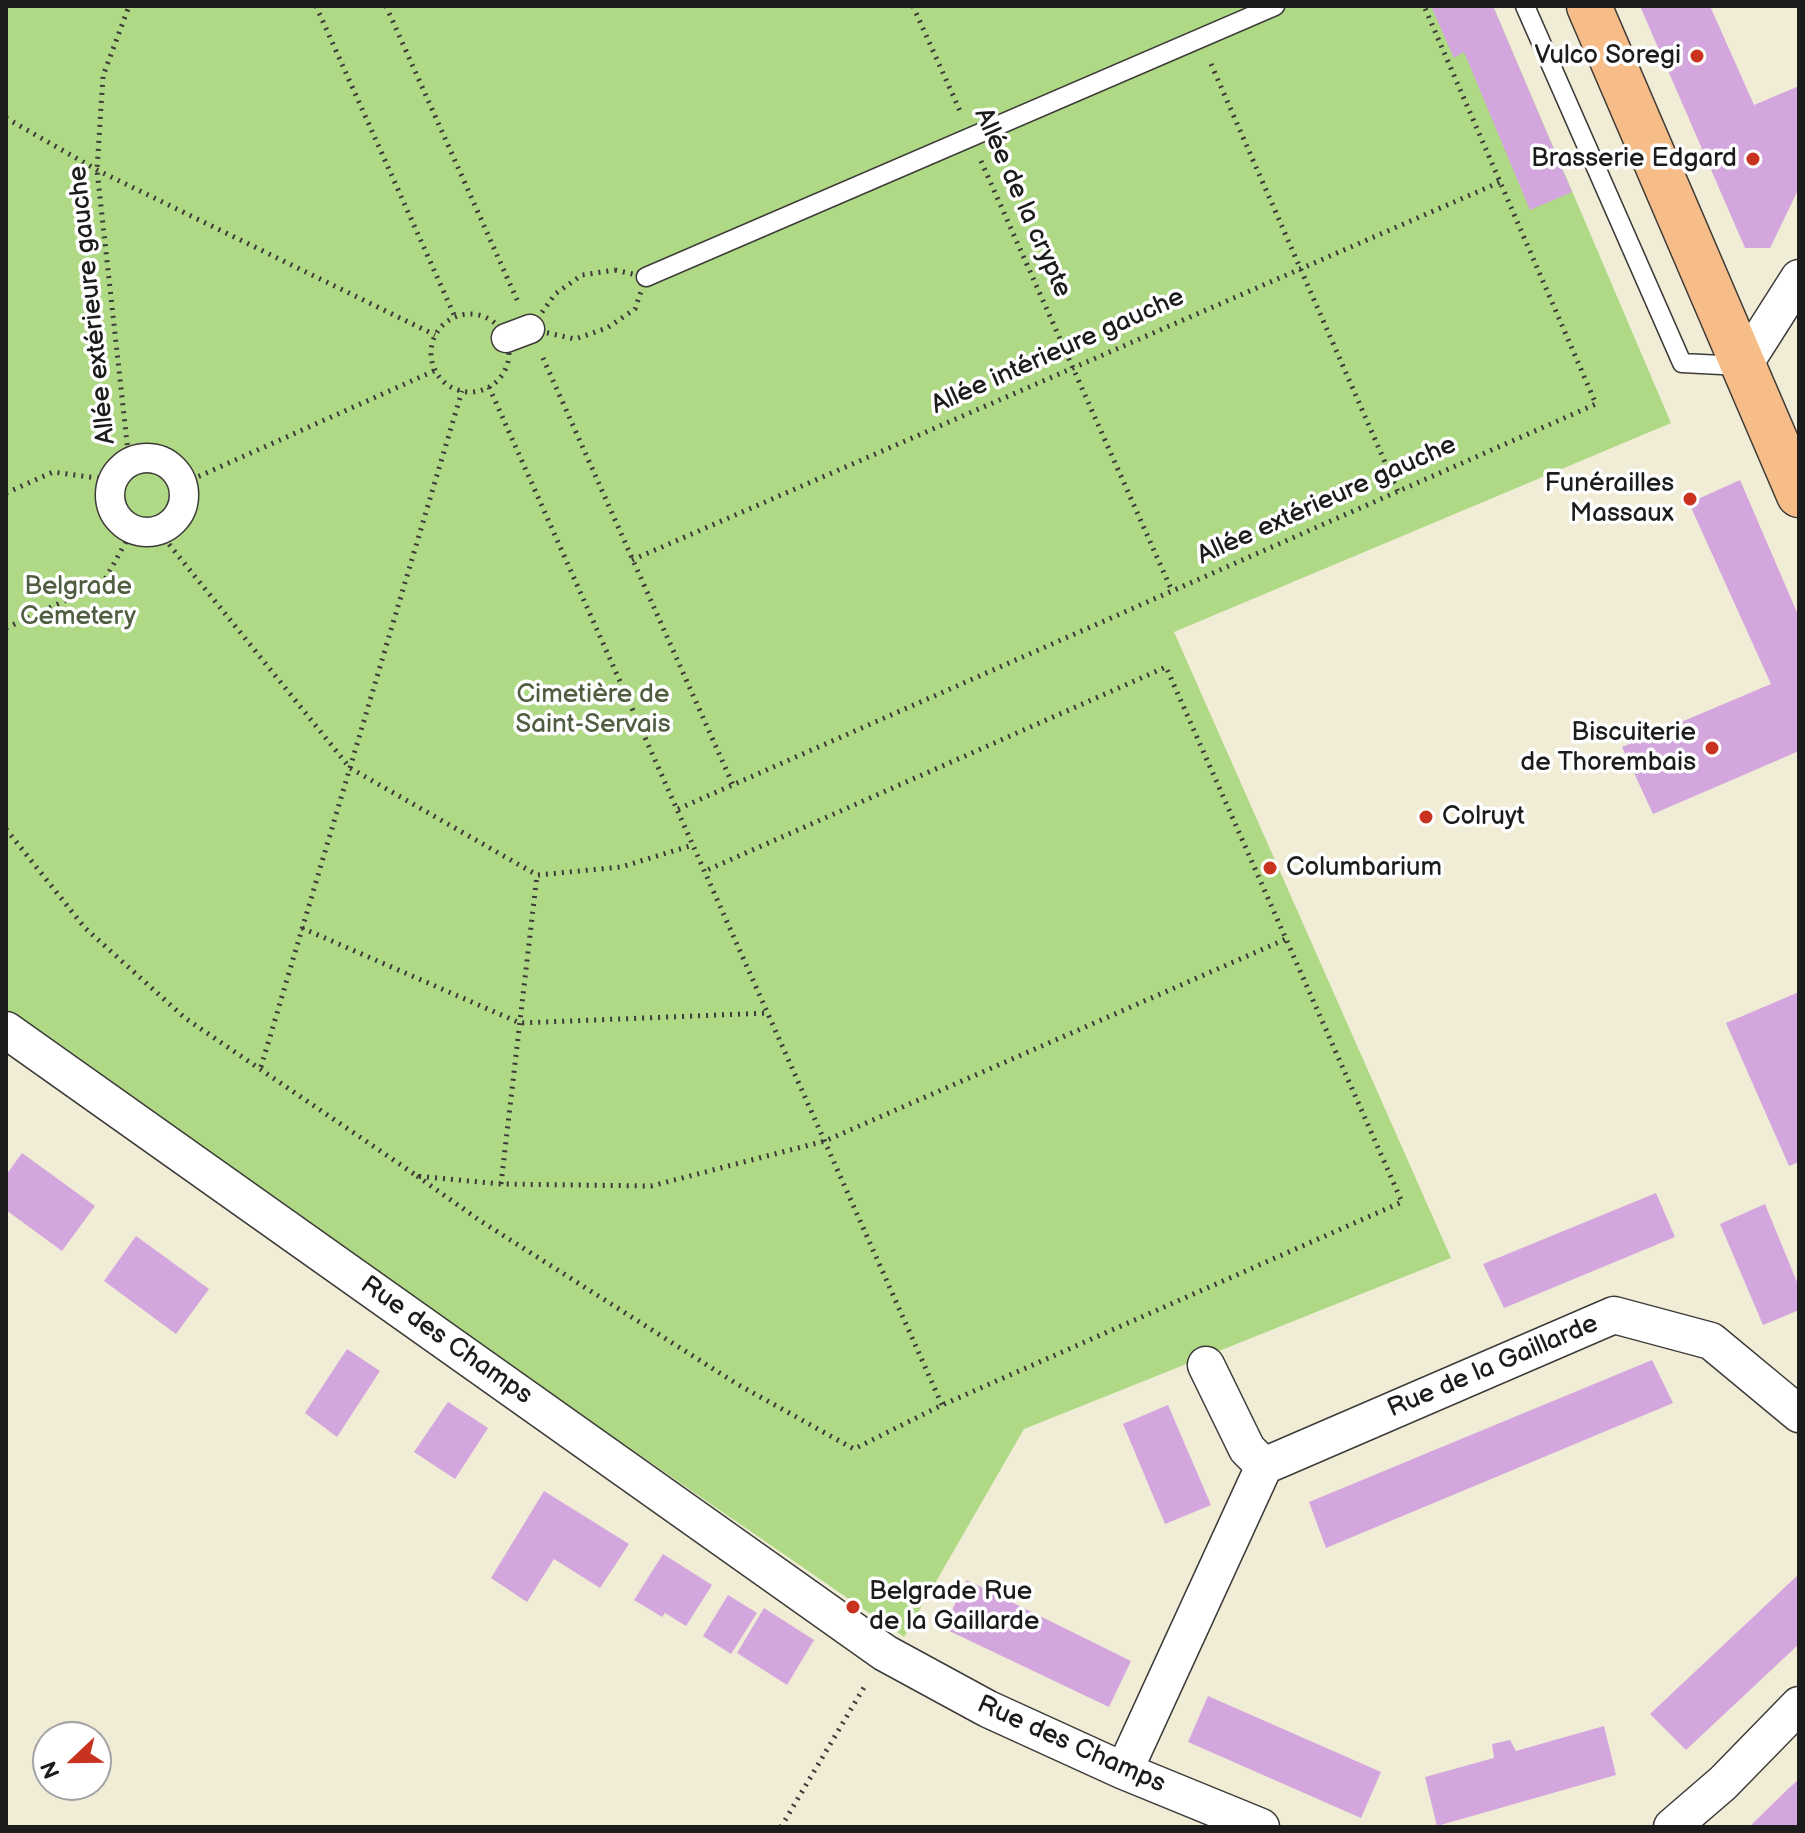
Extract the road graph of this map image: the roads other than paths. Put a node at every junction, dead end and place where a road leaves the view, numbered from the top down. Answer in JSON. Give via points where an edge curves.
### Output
{"nodes":[{"id":1,"x":1275,"y":6,"type":"edge"},
{"id":2,"x":1525,"y":6,"type":"edge"},
{"id":3,"x":1589,"y":6,"type":"edge"},
{"id":4,"x":646,"y":277,"type":"road end"},
{"id":5,"x":1799,"y":278,"type":"edge"},
{"id":6,"x":1743,"y":366,"type":"junction"},
{"id":7,"x":1799,"y":495,"type":"edge"},
{"id":8,"x":145,"y":532,"type":"joint"},
{"id":9,"x":6,"y":1030,"type":"edge"},
{"id":10,"x":1206,"y":1365,"type":"dead end"},
{"id":11,"x":1799,"y":1414,"type":"edge"},
{"id":12,"x":1264,"y":1466,"type":"junction"},
{"id":13,"x":1799,"y":1705,"type":"edge"},
{"id":14,"x":1124,"y":1771,"type":"junction"},
{"id":15,"x":1261,"y":1827,"type":"edge"},
{"id":16,"x":1672,"y":1827,"type":"edge"}],
"edges":[{"from":1,"to":4,"type":"lane"},
{"from":2,"to":6,"type":"lane","via":[[1682,363]]},
{"from":3,"to":6,"type":"main road"},
{"from":5,"to":6,"type":"street"},
{"from":6,"to":7,"type":"main road"},
{"from":8,"to":8,"type":"street","via":[[111,510],[120,470],[163,459],[184,483],[183,510]]},
{"from":9,"to":14,"type":"street","name":"Rue des Champs","via":[[885,1653],[988,1709]]},
{"from":10,"to":12,"type":"street","via":[[1247,1449]]},
{"from":11,"to":12,"type":"street","name":"Rue de la Gaillarde","via":[[1711,1341],[1614,1315]]},
{"from":12,"to":14,"type":"street"},
{"from":13,"to":16,"type":"street"},
{"from":14,"to":15,"type":"street","name":"Rue des Champs"}]}
